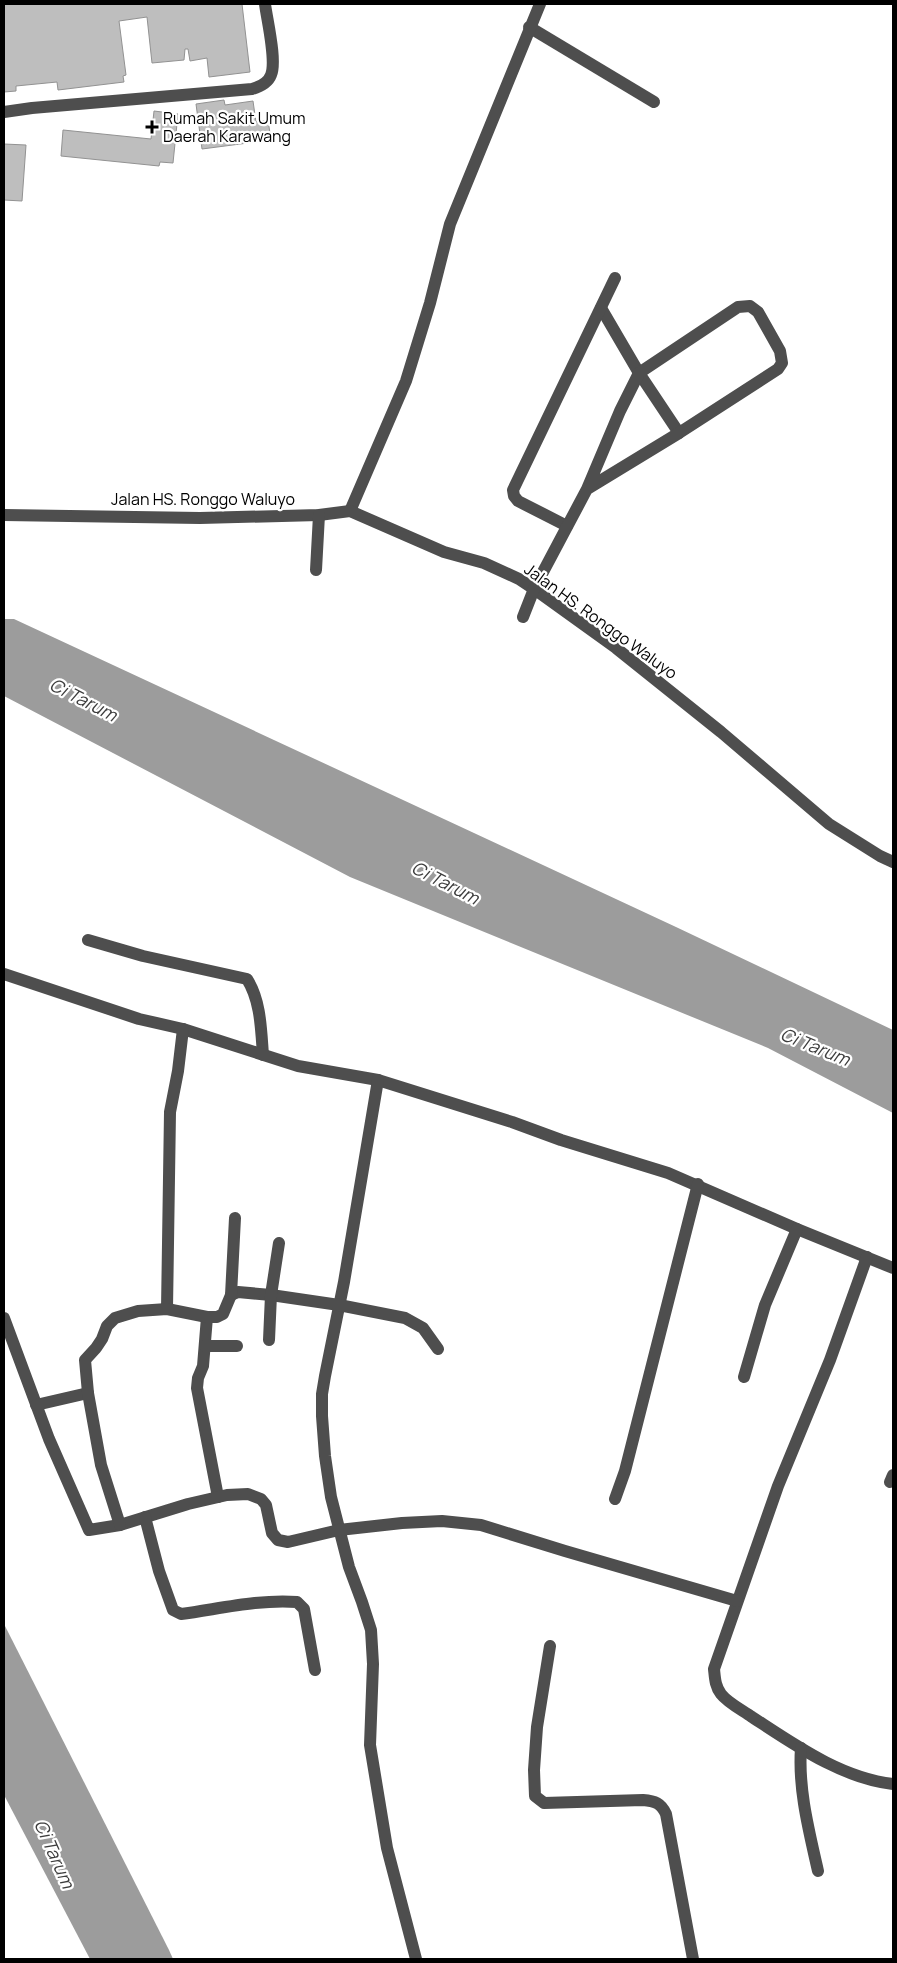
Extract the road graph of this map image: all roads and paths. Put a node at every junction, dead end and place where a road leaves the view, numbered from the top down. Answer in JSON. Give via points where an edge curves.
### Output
{"nodes":[{"id":1,"x":265,"y":4,"type":"edge"},
{"id":2,"x":540,"y":4,"type":"edge"},
{"id":3,"x":530,"y":27,"type":"junction"},
{"id":4,"x":654,"y":102,"type":"dead end"},
{"id":5,"x":4,"y":112,"type":"edge"},
{"id":6,"x":615,"y":278,"type":"dead end"},
{"id":7,"x":601,"y":308,"type":"junction"},
{"id":8,"x":639,"y":374,"type":"junction"},
{"id":9,"x":679,"y":433,"type":"junction"},
{"id":10,"x":587,"y":489,"type":"junction"},
{"id":11,"x":350,"y":512,"type":"junction"},
{"id":12,"x":4,"y":515,"type":"edge"},
{"id":13,"x":319,"y":515,"type":"junction"},
{"id":14,"x":567,"y":526,"type":"junction"},
{"id":15,"x":316,"y":570,"type":"dead end"},
{"id":16,"x":534,"y":589,"type":"junction"},
{"id":17,"x":523,"y":617,"type":"dead end"},
{"id":18,"x":893,"y":862,"type":"edge"},
{"id":19,"x":88,"y":940,"type":"dead end"},
{"id":20,"x":4,"y":974,"type":"edge"},
{"id":21,"x":183,"y":1029,"type":"junction"},
{"id":22,"x":262,"y":1055,"type":"junction"},
{"id":23,"x":378,"y":1080,"type":"junction"},
{"id":24,"x":698,"y":1184,"type":"junction"},
{"id":25,"x":235,"y":1218,"type":"dead end"},
{"id":26,"x":797,"y":1229,"type":"junction"},
{"id":27,"x":279,"y":1243,"type":"dead end"},
{"id":28,"x":867,"y":1257,"type":"junction"},
{"id":29,"x":893,"y":1268,"type":"edge"},
{"id":30,"x":231,"y":1295,"type":"junction"},
{"id":31,"x":271,"y":1295,"type":"junction"},
{"id":32,"x":339,"y":1305,"type":"junction"},
{"id":33,"x":167,"y":1309,"type":"junction"},
{"id":34,"x":207,"y":1317,"type":"junction"},
{"id":35,"x":4,"y":1318,"type":"edge"},
{"id":36,"x":268,"y":1340,"type":"dead end"},
{"id":37,"x":205,"y":1346,"type":"junction"},
{"id":38,"x":237,"y":1346,"type":"dead end"},
{"id":39,"x":438,"y":1349,"type":"dead end"},
{"id":40,"x":744,"y":1377,"type":"dead end"},
{"id":41,"x":88,"y":1393,"type":"junction"},
{"id":42,"x":36,"y":1405,"type":"junction"},
{"id":43,"x":218,"y":1497,"type":"junction"},
{"id":44,"x":615,"y":1499,"type":"dead end"},
{"id":45,"x":144,"y":1516,"type":"junction"},
{"id":46,"x":120,"y":1526,"type":"junction"},
{"id":47,"x":339,"y":1530,"type":"junction"},
{"id":48,"x":737,"y":1600,"type":"junction"},
{"id":49,"x":550,"y":1646,"type":"dead end"},
{"id":50,"x":316,"y":1670,"type":"dead end"},
{"id":51,"x":801,"y":1748,"type":"junction"},
{"id":52,"x":893,"y":1784,"type":"edge"},
{"id":53,"x":818,"y":1871,"type":"dead end"},
{"id":54,"x":416,"y":1959,"type":"edge"},
{"id":55,"x":692,"y":1959,"type":"edge"}],
"edges":[{"from":1,"to":5,"type":"street","via":[[273,58],[271,76],[262,86],[252,90]]},
{"from":2,"to":3,"type":"street"},
{"from":3,"to":4,"type":"street"},
{"from":3,"to":11,"type":"street","via":[[450,224],[406,381]]},
{"from":6,"to":7,"type":"street"},
{"from":7,"to":8,"type":"street"},
{"from":7,"to":14,"type":"street","via":[[513,490],[518,501]]},
{"from":8,"to":9,"type":"street"},
{"from":8,"to":9,"type":"street","via":[[738,307],[750,306],[758,312],[780,350],[782,363],[778,369]]},
{"from":8,"to":10,"type":"street"},
{"from":9,"to":10,"type":"street"},
{"from":10,"to":14,"type":"street"},
{"from":11,"to":13,"type":"street","name":"Jalan HS. Ronggo Waluyo"},
{"from":11,"to":16,"type":"street","name":"Jalan HS. Ronggo Waluyo","via":[[444,552],[484,563]]},
{"from":12,"to":13,"type":"street","name":"Jalan HS. Ronggo Waluyo","via":[[208,518]]},
{"from":13,"to":15,"type":"street"},
{"from":14,"to":16,"type":"street"},
{"from":16,"to":17,"type":"street"},
{"from":16,"to":18,"type":"street","name":"Jalan HS. Ronggo Waluyo","via":[[636,663],[829,824]]},
{"from":19,"to":22,"type":"street","via":[[247,979],[257,1005]]},
{"from":20,"to":21,"type":"street","via":[[130,1016]]},
{"from":21,"to":22,"type":"street"},
{"from":21,"to":33,"type":"street","via":[[170,1112]]},
{"from":22,"to":23,"type":"street","via":[[298,1066]]},
{"from":23,"to":24,"type":"street"},
{"from":23,"to":32,"type":"street"},
{"from":24,"to":26,"type":"street"},
{"from":24,"to":44,"type":"street","via":[[625,1471]]},
{"from":25,"to":30,"type":"street"},
{"from":26,"to":28,"type":"street"},
{"from":26,"to":40,"type":"street","via":[[765,1305]]},
{"from":27,"to":31,"type":"street"},
{"from":28,"to":29,"type":"street"},
{"from":28,"to":48,"type":"street"},
{"from":30,"to":31,"type":"street","via":[[238,1292]]},
{"from":30,"to":34,"type":"street","via":[[223,1314]]},
{"from":31,"to":32,"type":"street"},
{"from":31,"to":36,"type":"street"},
{"from":32,"to":39,"type":"street","via":[[406,1318],[423,1328]]},
{"from":32,"to":47,"type":"street","via":[[322,1394],[325,1456]]},
{"from":33,"to":34,"type":"street"},
{"from":33,"to":41,"type":"street","via":[[138,1311],[115,1318],[107,1326],[96,1348],[84,1360]]},
{"from":34,"to":37,"type":"street"},
{"from":35,"to":42,"type":"street"},
{"from":37,"to":38,"type":"street"},
{"from":37,"to":43,"type":"street","via":[[197,1388]]},
{"from":41,"to":42,"type":"street"},
{"from":41,"to":46,"type":"street","via":[[101,1465]]},
{"from":42,"to":46,"type":"street","via":[[89,1530]]},
{"from":43,"to":45,"type":"street"},
{"from":43,"to":47,"type":"street","via":[[248,1494],[261,1499],[266,1505],[272,1533],[278,1540],[288,1542]]},
{"from":45,"to":46,"type":"street"},
{"from":45,"to":50,"type":"street","via":[[173,1610],[181,1614],[261,1603],[298,1602],[304,1609]]},
{"from":47,"to":48,"type":"street","via":[[442,1521],[481,1525]]},
{"from":47,"to":54,"type":"street","via":[[370,1630],[373,1664],[370,1745],[386,1848]]},
{"from":48,"to":51,"type":"street","via":[[714,1669],[715,1684],[722,1696]]},
{"from":49,"to":55,"type":"street","via":[[537,1727],[533,1775],[535,1796],[544,1803],[643,1800],[662,1805]]},
{"from":51,"to":52,"type":"street","via":[[855,1774]]},
{"from":51,"to":53,"type":"street","via":[[800,1770]]}]}
